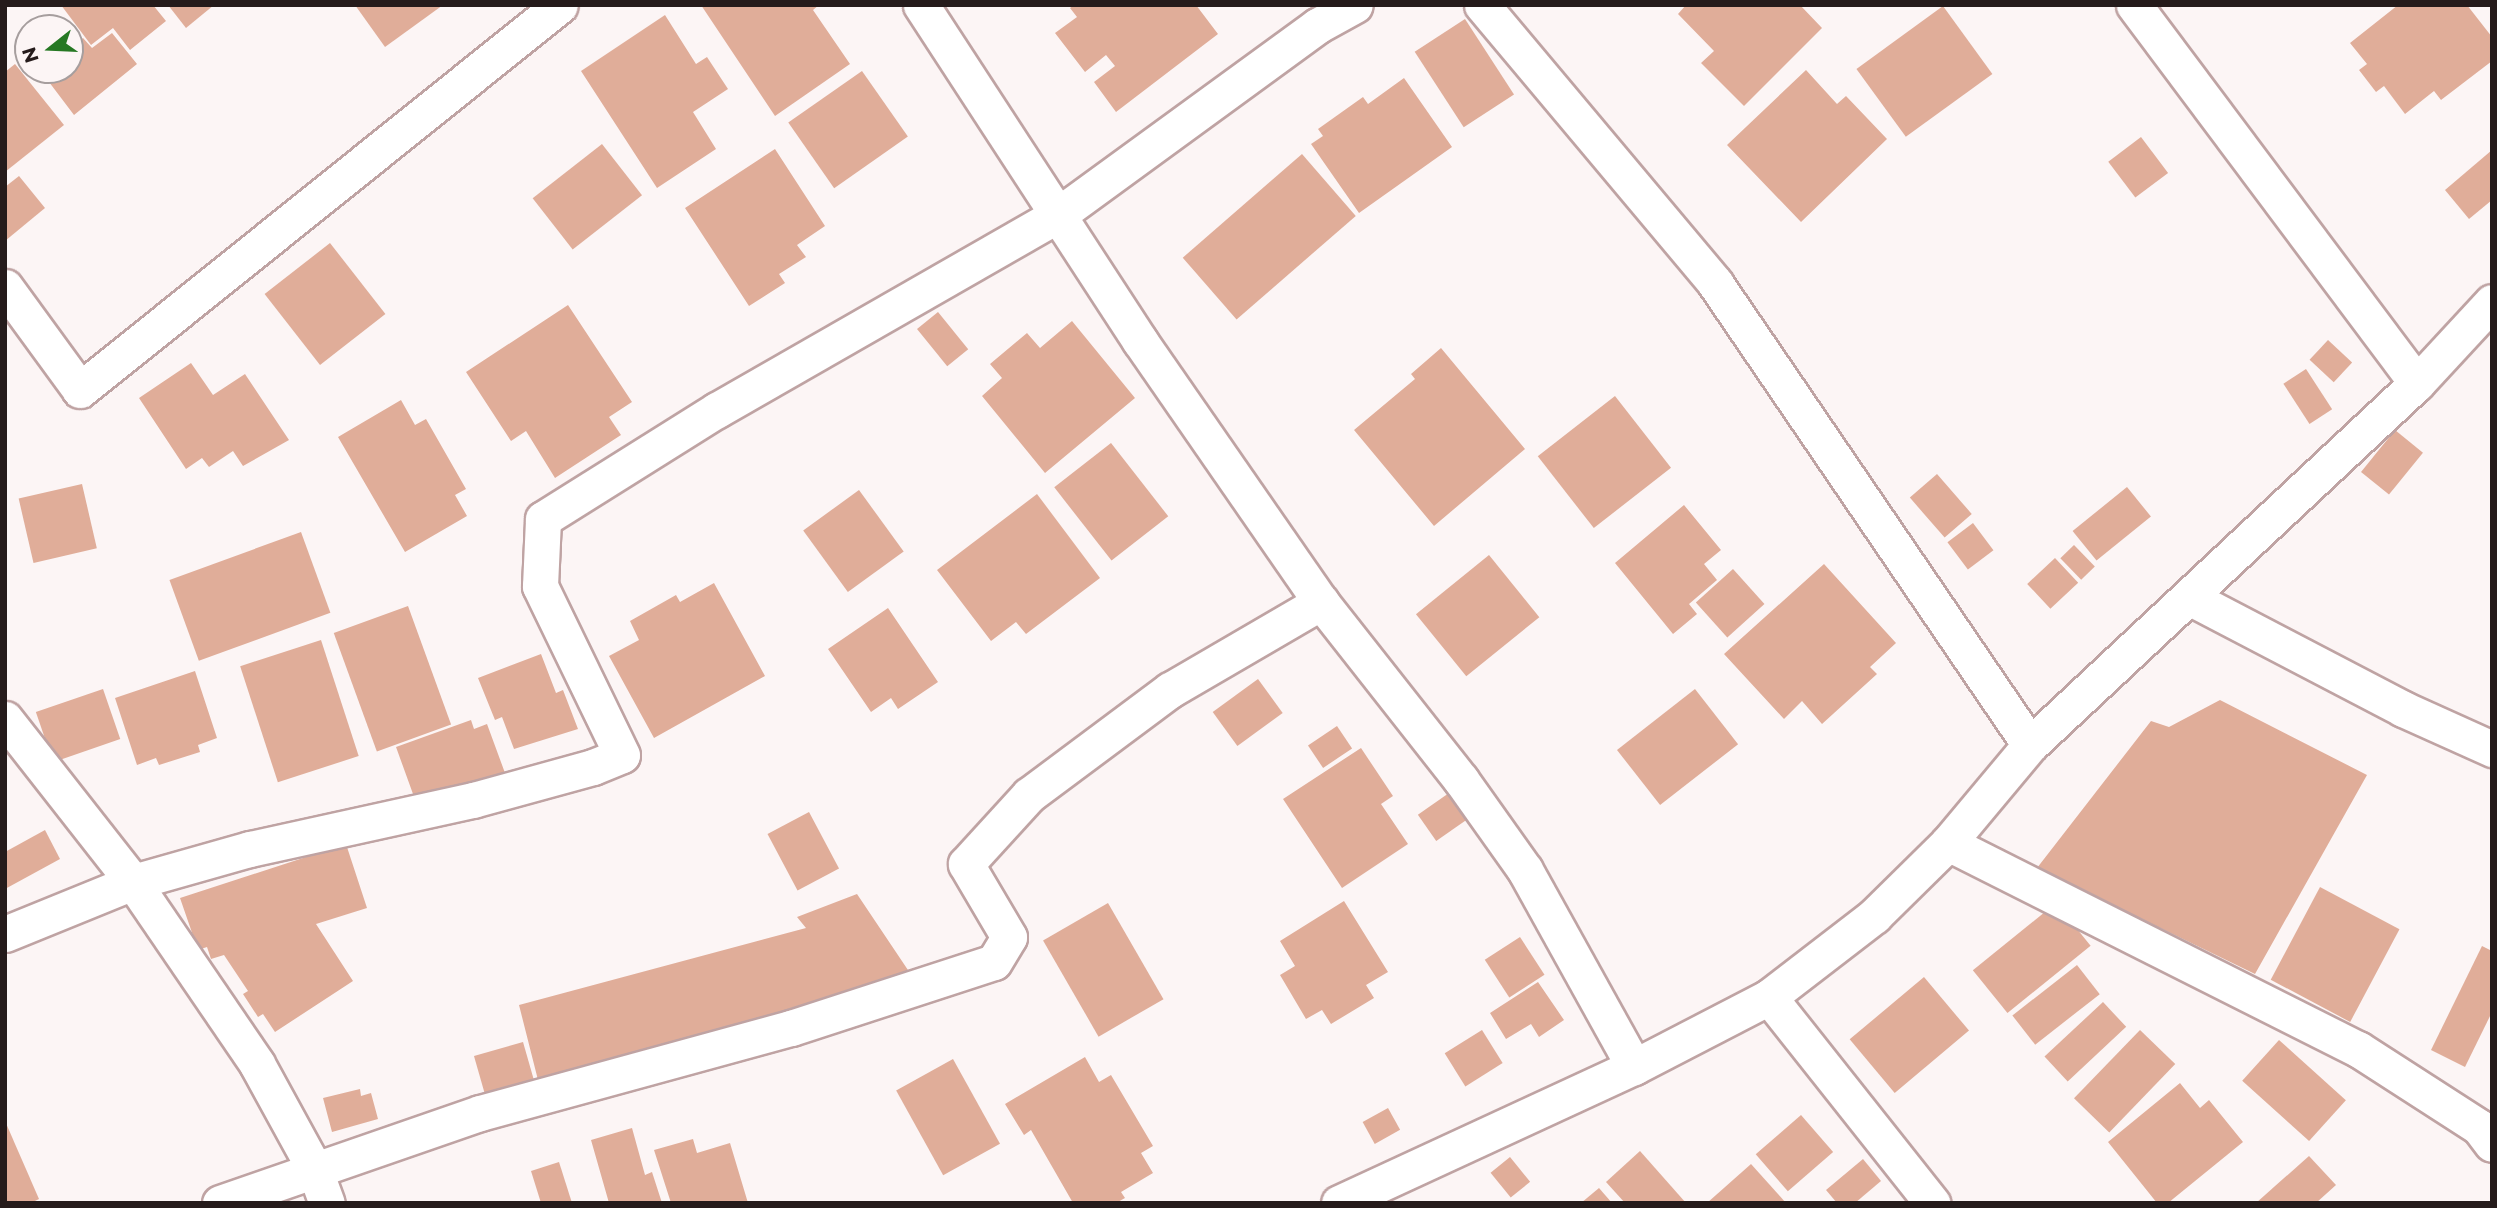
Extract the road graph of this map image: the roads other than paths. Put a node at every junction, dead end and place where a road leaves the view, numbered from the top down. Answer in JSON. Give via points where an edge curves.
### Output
{"nodes":[{"id":1,"x":560,"y":5,"type":"edge"},
{"id":2,"x":921,"y":5,"type":"edge"},
{"id":3,"x":1355,"y":5,"type":"edge"},
{"id":4,"x":1482,"y":5,"type":"edge"},
{"id":5,"x":2134,"y":5,"type":"edge"},
{"id":6,"x":1058,"y":215,"type":"junction"},
{"id":7,"x":5,"y":287,"type":"edge"},
{"id":8,"x":2492,"y":303,"type":"edge"},
{"id":9,"x":2417,"y":383,"type":"junction"},
{"id":10,"x":2191,"y":598,"type":"junction"},
{"id":11,"x":1321,"y":602,"type":"junction"},
{"id":12,"x":5,"y":719,"type":"edge"},
{"id":13,"x":2031,"y":745,"type":"junction"},
{"id":14,"x":2492,"y":749,"type":"edge"},
{"id":15,"x":1948,"y":843,"type":"junction"},
{"id":16,"x":133,"y":882,"type":"junction"},
{"id":17,"x":5,"y":934,"type":"edge"},
{"id":18,"x":1769,"y":997,"type":"junction"},
{"id":19,"x":1634,"y":1067,"type":"junction"},
{"id":20,"x":2492,"y":1143,"type":"edge"},
{"id":21,"x":314,"y":1168,"type":"junction"},
{"id":22,"x":220,"y":1203,"type":"edge"},
{"id":23,"x":327,"y":1203,"type":"edge"},
{"id":24,"x":1339,"y":1203,"type":"edge"},
{"id":25,"x":1932,"y":1203,"type":"edge"}],
"edges":[{"from":1,"to":7,"type":"street","via":[[79,390]]},
{"from":2,"to":6,"type":"street"},
{"from":3,"to":6,"type":"street","via":[[1317,26]]},
{"from":4,"to":13,"type":"street","via":[[1715,283]]},
{"from":5,"to":9,"type":"street"},
{"from":6,"to":11,"type":"street"},
{"from":6,"to":16,"type":"street","via":[[717,410],[542,519],[540,586],[622,755],[472,800],[250,849]]},
{"from":8,"to":9,"type":"street"},
{"from":9,"to":10,"type":"street"},
{"from":10,"to":13,"type":"street"},
{"from":10,"to":14,"type":"street","via":[[2403,709]]},
{"from":11,"to":19,"type":"street","via":[[1461,780],[1525,870]]},
{"from":11,"to":21,"type":"street","via":[[1138,715],[1029,795],[966,864],[1009,937],[994,962],[791,1028],[480,1113]]},
{"from":12,"to":16,"type":"street"},
{"from":13,"to":15,"type":"street"},
{"from":15,"to":18,"type":"street","via":[[1874,916]]},
{"from":15,"to":20,"type":"street","via":[[2358,1048],[2479,1128]]},
{"from":16,"to":17,"type":"street"},
{"from":16,"to":21,"type":"street","via":[[257,1064]]},
{"from":18,"to":19,"type":"street"},
{"from":18,"to":25,"type":"street"},
{"from":19,"to":24,"type":"street"},
{"from":21,"to":22,"type":"street"},
{"from":21,"to":23,"type":"street"}]}
